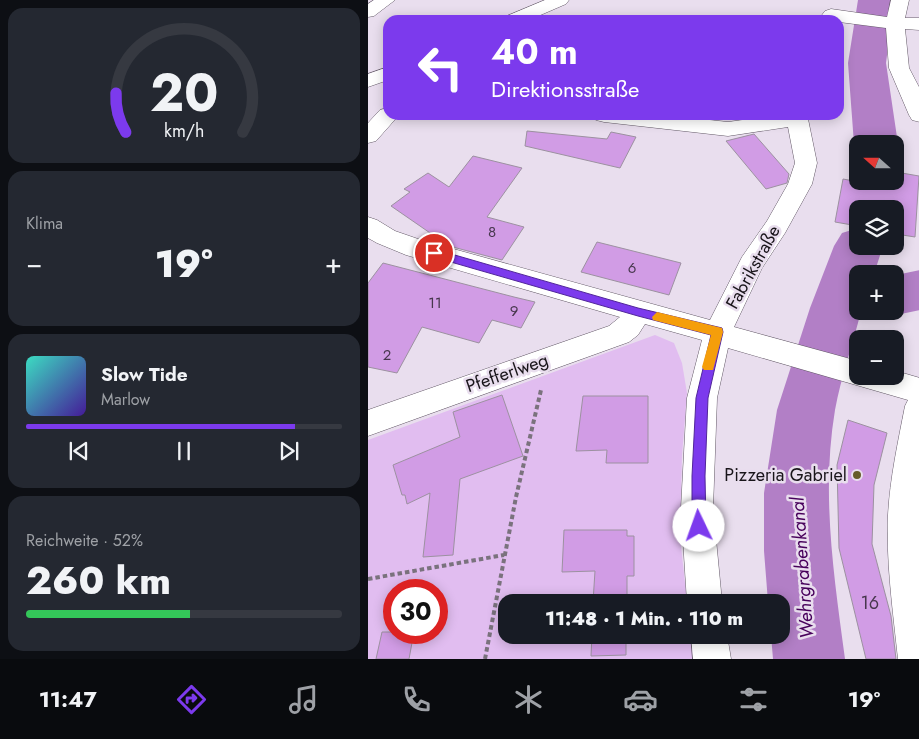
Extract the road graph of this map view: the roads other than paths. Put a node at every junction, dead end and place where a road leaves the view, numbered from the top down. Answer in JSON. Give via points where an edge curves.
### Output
{"nodes":[{"id":1,"x":386,"y":0,"type":"edge"},
{"id":2,"x":560,"y":0,"type":"edge"},
{"id":3,"x":900,"y":0,"type":"edge"},
{"id":4,"x":368,"y":12,"type":"edge"},
{"id":5,"x":835,"y":13,"type":"edge"},
{"id":6,"x":526,"y":15,"type":"edge"},
{"id":7,"x":891,"y":23,"type":"junction"},
{"id":8,"x":920,"y":24,"type":"edge"},
{"id":9,"x":383,"y":75,"type":"edge"},
{"id":10,"x":368,"y":81,"type":"edge"},
{"id":11,"x":920,"y":115,"type":"edge"},
{"id":12,"x":383,"y":120,"type":"edge"},
{"id":13,"x":641,"y":120,"type":"edge"},
{"id":14,"x":780,"y":120,"type":"edge"},
{"id":15,"x":798,"y":120,"type":"edge"},
{"id":16,"x":368,"y":136,"type":"edge"},
{"id":17,"x":368,"y":226,"type":"edge"},
{"id":18,"x":638,"y":312,"type":"junction"},
{"id":19,"x":718,"y":332,"type":"junction"},
{"id":20,"x":849,"y":370,"type":"edge"},
{"id":21,"x":900,"y":385,"type":"edge"},
{"id":22,"x":920,"y":391,"type":"edge"},
{"id":23,"x":920,"y":406,"type":"edge"},
{"id":24,"x":368,"y":423,"type":"edge"},
{"id":25,"x":704,"y":594,"type":"edge"},
{"id":26,"x":710,"y":644,"type":"edge"},
{"id":27,"x":712,"y":659,"type":"edge"},
{"id":28,"x":916,"y":659,"type":"edge"}],
"edges":[{"from":1,"to":4,"type":"street"},
{"from":2,"to":6,"type":"street"},
{"from":3,"to":7,"type":"street"},
{"from":5,"to":7,"type":"street"},
{"from":7,"to":8,"type":"street"},
{"from":7,"to":11,"type":"street","via":[[899,68]]},
{"from":9,"to":10,"type":"street"},
{"from":12,"to":16,"type":"street"},
{"from":13,"to":14,"type":"street","via":[[728,129]]},
{"from":15,"to":19,"type":"street","name":"Fabrikstraße","via":[[806,163],[800,184],[751,264]]},
{"from":17,"to":18,"type":"street","via":[[415,248]]},
{"from":18,"to":19,"type":"street"},
{"from":18,"to":24,"type":"street","name":"Pfefferlweg","via":[[619,334]]},
{"from":19,"to":20,"type":"street"},
{"from":19,"to":25,"type":"street","name":"Fabrikstraße","via":[[702,398],[699,444],[697,508]]},
{"from":21,"to":22,"type":"street"},
{"from":23,"to":28,"type":"street","via":[[908,472],[904,527],[906,577]]},
{"from":26,"to":27,"type":"street"}]}
